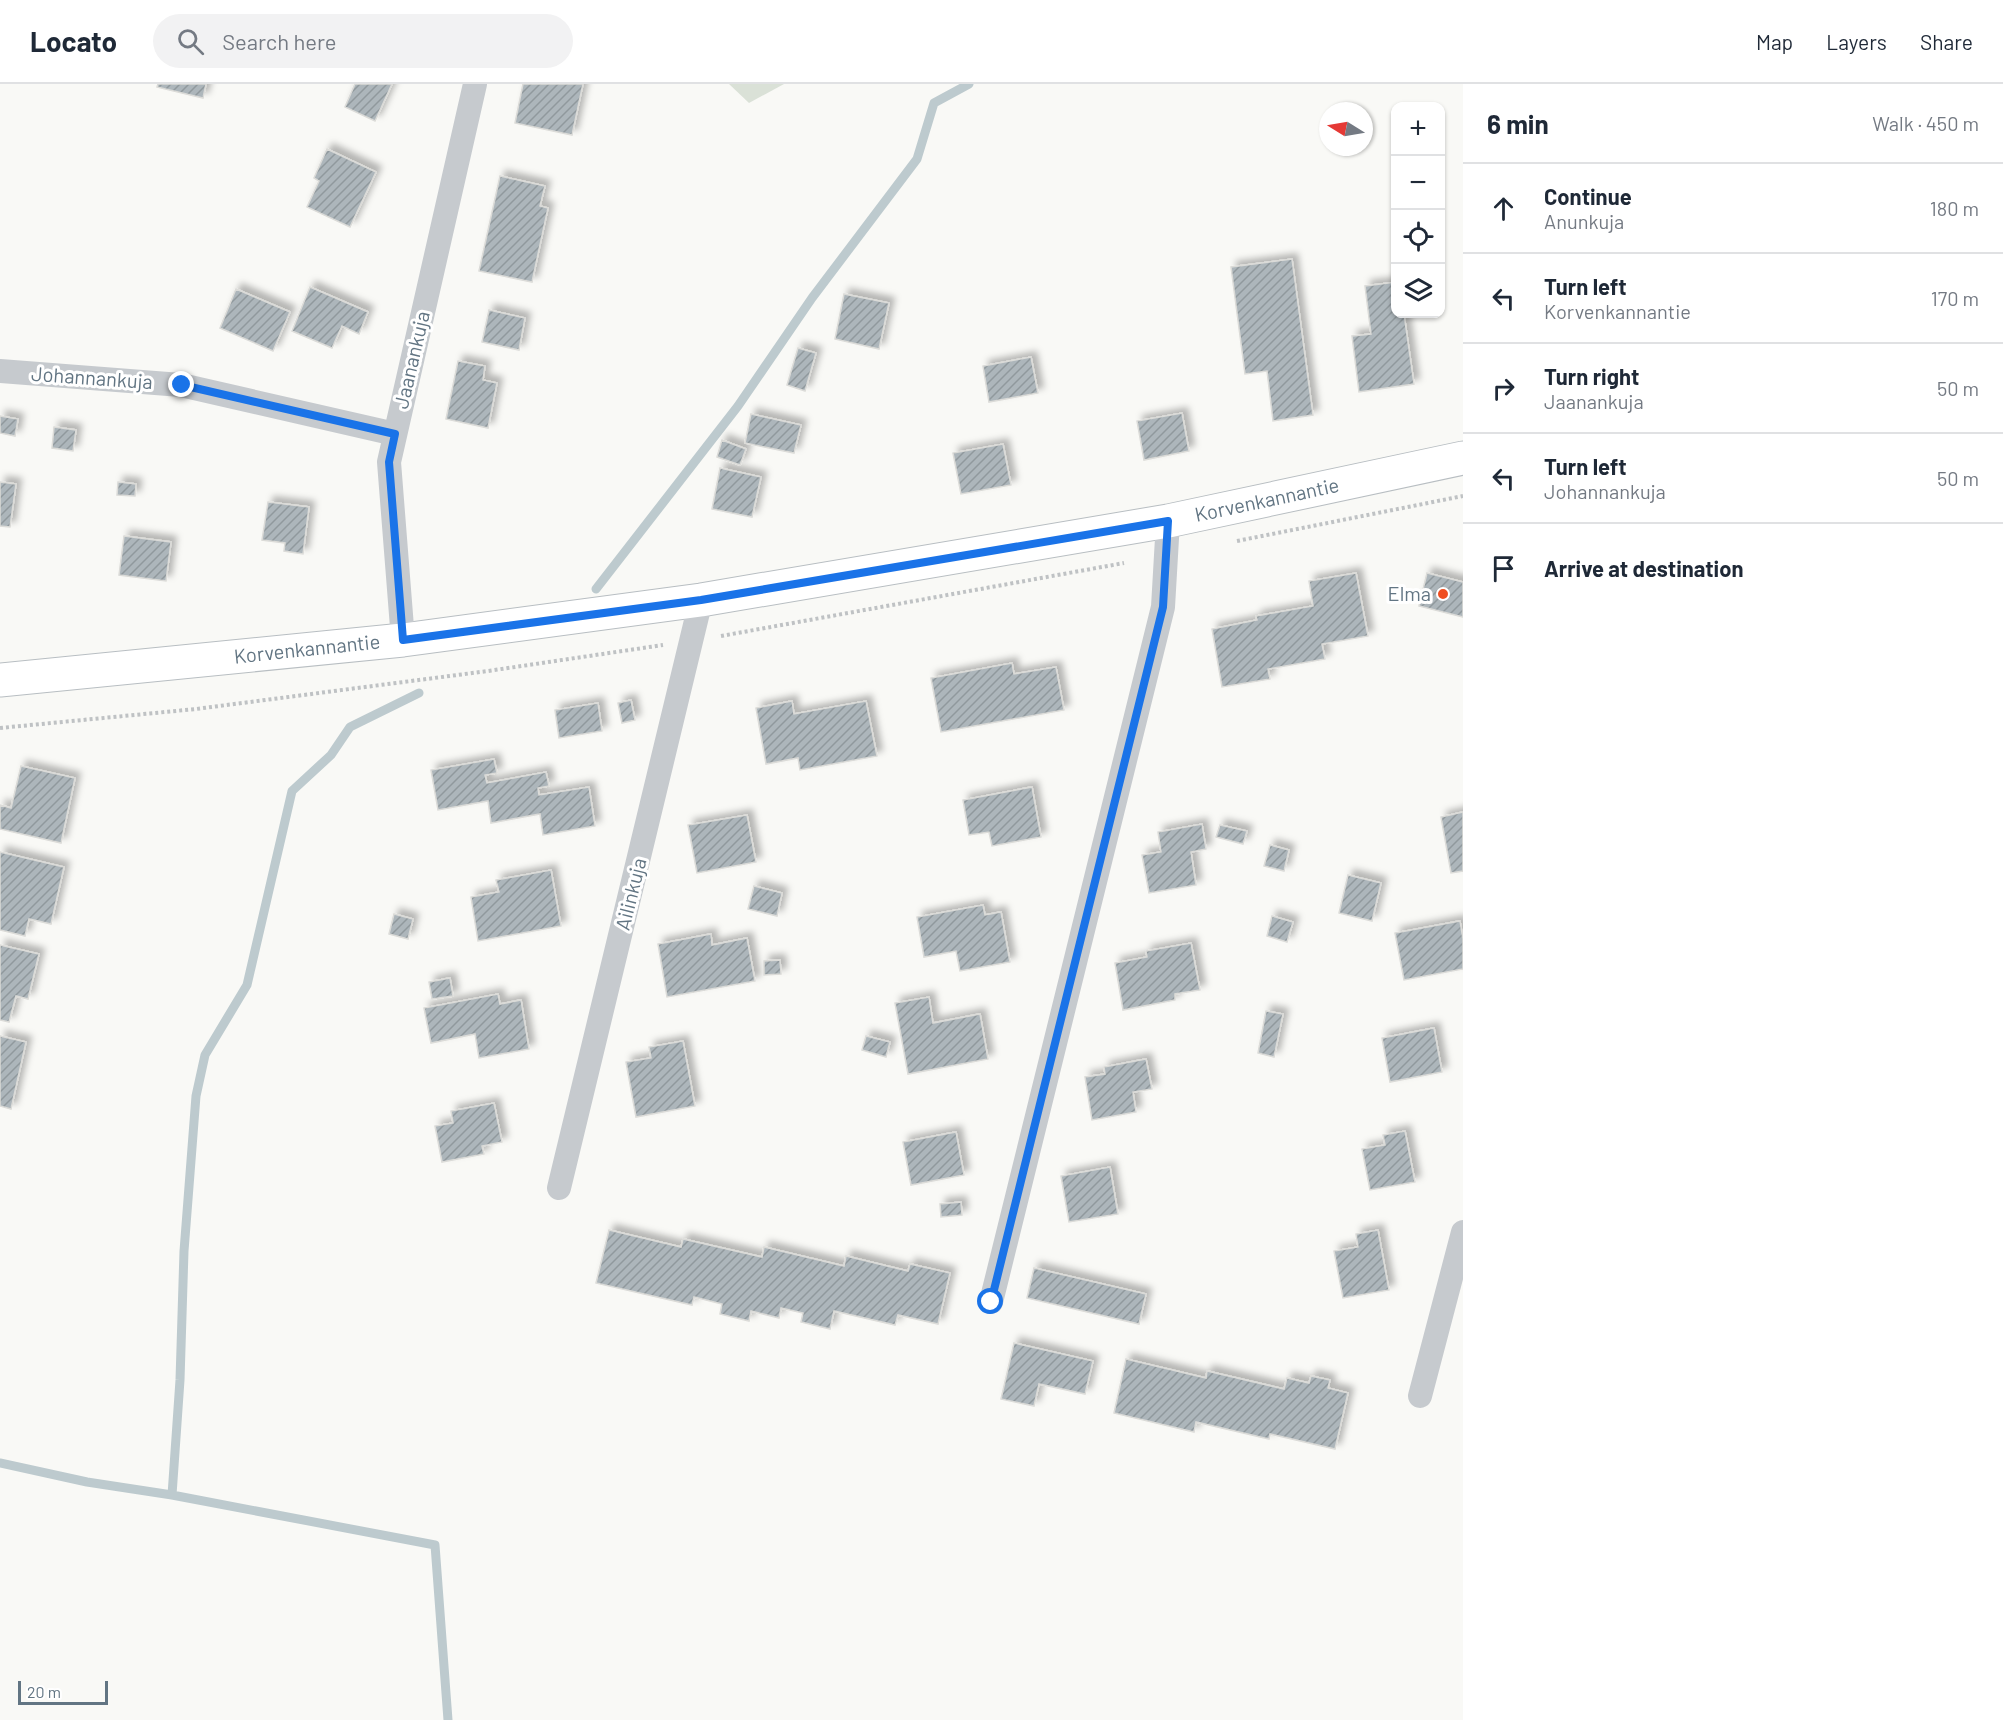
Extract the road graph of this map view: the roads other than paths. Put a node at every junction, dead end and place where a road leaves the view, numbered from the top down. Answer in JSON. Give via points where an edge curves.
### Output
{"nodes":[{"id":1,"x":475,"y":84,"type":"edge"},
{"id":2,"x":0,"y":371,"type":"edge"},
{"id":3,"x":395,"y":434,"type":"junction"},
{"id":4,"x":1463,"y":458,"type":"edge"},
{"id":5,"x":1168,"y":521,"type":"junction"},
{"id":6,"x":701,"y":600,"type":"junction"},
{"id":7,"x":403,"y":640,"type":"junction"},
{"id":8,"x":0,"y":680,"type":"edge"},
{"id":9,"x":559,"y":1188,"type":"dead end"},
{"id":10,"x":1463,"y":1232,"type":"edge"},
{"id":11,"x":991,"y":1302,"type":"dead end"},
{"id":12,"x":1420,"y":1396,"type":"dead end"}],
"edges":[{"from":1,"to":3,"type":"street","name":"Jaanankuja"},
{"from":2,"to":3,"type":"street","name":"Johannankuja","via":[[182,385]]},
{"from":3,"to":7,"type":"street","name":"Jaanankuja","via":[[389,462]]},
{"from":4,"to":5,"type":"main road","name":"Korvenkannantie"},
{"from":5,"to":6,"type":"main road","name":"Korvenkannantie"},
{"from":5,"to":11,"type":"street","via":[[1163,607]]},
{"from":6,"to":7,"type":"main road","name":"Korvenkannantie"},
{"from":6,"to":9,"type":"street","name":"Ailinkuja"},
{"from":7,"to":8,"type":"main road","name":"Korvenkannantie"},
{"from":10,"to":12,"type":"street"}]}
